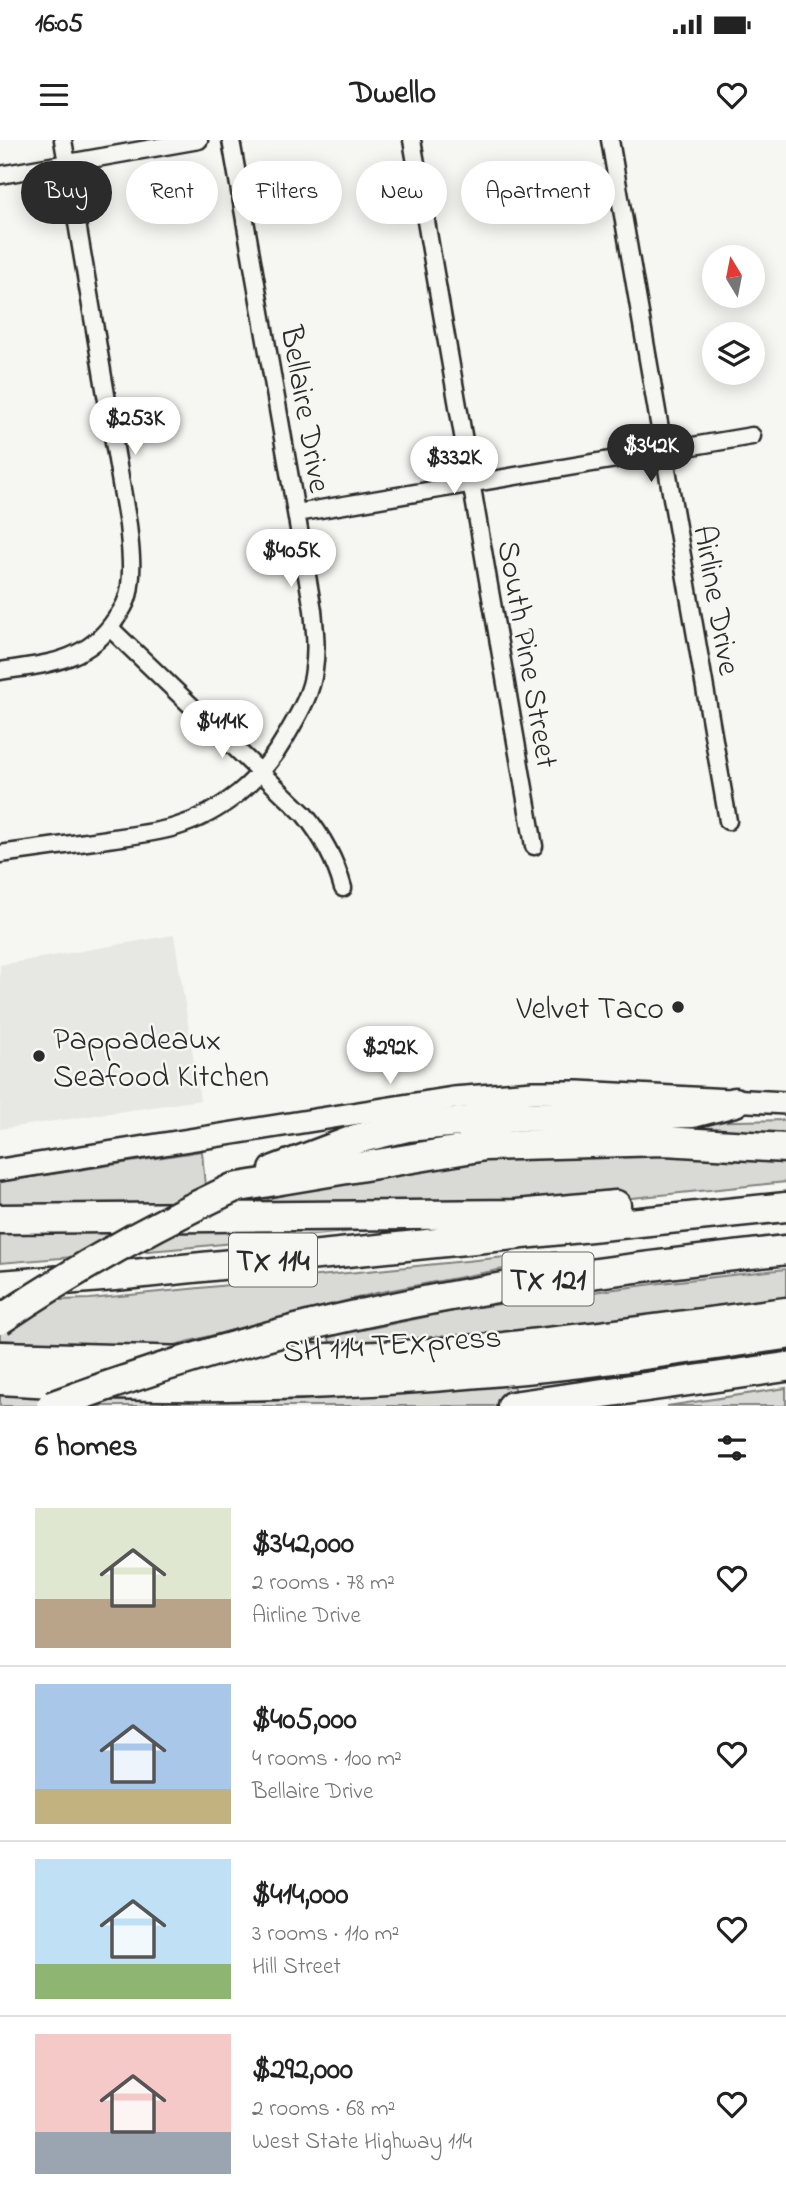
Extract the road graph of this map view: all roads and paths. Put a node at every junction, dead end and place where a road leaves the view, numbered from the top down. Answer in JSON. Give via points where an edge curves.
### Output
{"nodes":[{"id":1,"x":63,"y":140,"type":"edge"},
{"id":2,"x":200,"y":140,"type":"edge"},
{"id":3,"x":231,"y":140,"type":"edge"},
{"id":4,"x":412,"y":140,"type":"edge"},
{"id":5,"x":610,"y":140,"type":"edge"},
{"id":6,"x":66,"y":161,"type":"edge"},
{"id":7,"x":84,"y":161,"type":"edge"},
{"id":8,"x":21,"y":172,"type":"edge"},
{"id":9,"x":0,"y":175,"type":"edge"},
{"id":10,"x":77,"y":224,"type":"edge"},
{"id":11,"x":752,"y":436,"type":"dead end"},
{"id":12,"x":664,"y":451,"type":"junction"},
{"id":13,"x":471,"y":484,"type":"junction"},
{"id":14,"x":297,"y":513,"type":"junction"},
{"id":15,"x":110,"y":628,"type":"junction"},
{"id":16,"x":0,"y":671,"type":"edge"},
{"id":17,"x":261,"y":771,"type":"junction"},
{"id":18,"x":728,"y":821,"type":"dead end"},
{"id":19,"x":534,"y":846,"type":"dead end"},
{"id":20,"x":0,"y":854,"type":"edge"},
{"id":21,"x":343,"y":888,"type":"dead end"},
{"id":22,"x":734,"y":1102,"type":"junction"},
{"id":23,"x":786,"y":1103,"type":"edge"},
{"id":24,"x":786,"y":1147,"type":"edge"},
{"id":25,"x":0,"y":1170,"type":"edge"},
{"id":26,"x":233,"y":1188,"type":"junction"},
{"id":27,"x":786,"y":1192,"type":"edge"},
{"id":28,"x":786,"y":1207,"type":"edge"},
{"id":29,"x":0,"y":1219,"type":"edge"},
{"id":30,"x":786,"y":1250,"type":"edge"},
{"id":31,"x":8,"y":1280,"type":"edge"},
{"id":32,"x":786,"y":1312,"type":"edge"},
{"id":33,"x":0,"y":1320,"type":"edge"},
{"id":34,"x":786,"y":1335,"type":"edge"},
{"id":35,"x":0,"y":1356,"type":"edge"},
{"id":36,"x":786,"y":1367,"type":"edge"},
{"id":37,"x":0,"y":1380,"type":"edge"},
{"id":38,"x":516,"y":1405,"type":"edge"},
{"id":39,"x":51,"y":1406,"type":"edge"}],
"edges":[{"from":1,"to":6,"type":"street"},
{"from":2,"to":7,"type":"street"},
{"from":3,"to":14,"type":"street","name":"Bellaire Drive"},
{"from":4,"to":13,"type":"street","name":"South Pine Street"},
{"from":5,"to":12,"type":"street","name":"Airline Drive"},
{"from":8,"to":9,"type":"street"},
{"from":10,"to":15,"type":"street","via":[[128,525],[130,586],[125,605]]},
{"from":11,"to":12,"type":"street"},
{"from":12,"to":13,"type":"street"},
{"from":12,"to":18,"type":"street","name":"Airline Drive"},
{"from":13,"to":14,"type":"street"},
{"from":13,"to":19,"type":"street","name":"South Pine Street"},
{"from":14,"to":17,"type":"street","name":"Bellaire Drive","via":[[313,610],[314,671],[300,711]]},
{"from":15,"to":16,"type":"street","via":[[79,654]]},
{"from":15,"to":17,"type":"street"},
{"from":17,"to":20,"type":"street","name":"Bellaire Drive","via":[[217,810],[175,827]]},
{"from":17,"to":21,"type":"street","via":[[318,831],[333,856]]},
{"from":22,"to":23,"type":"main road"},
{"from":22,"to":25,"type":"main road","via":[[567,1092],[453,1098]]},
{"from":22,"to":26,"type":"highway","via":[[693,1113],[510,1117],[407,1127],[356,1139]]},
{"from":24,"to":26,"type":"highway","via":[[664,1141],[485,1146]]},
{"from":26,"to":33,"type":"highway","bridge":true,"via":[[95,1259]]},
{"from":27,"to":29,"type":"highway","via":[[517,1214]]},
{"from":28,"to":31,"type":"highway","number":"TX 114","via":[[115,1276]]},
{"from":30,"to":39,"type":"highway","number":"TX 121","bridge":true,"via":[[585,1273],[384,1307],[249,1340]]},
{"from":32,"to":35,"type":"highway","name":"SH 114 TEXpress","via":[[504,1347],[404,1354],[230,1363]]},
{"from":34,"to":37,"type":"highway","name":"SH 114 TEXpress","via":[[598,1361],[408,1379],[217,1387]]},
{"from":36,"to":38,"type":"highway"}]}
